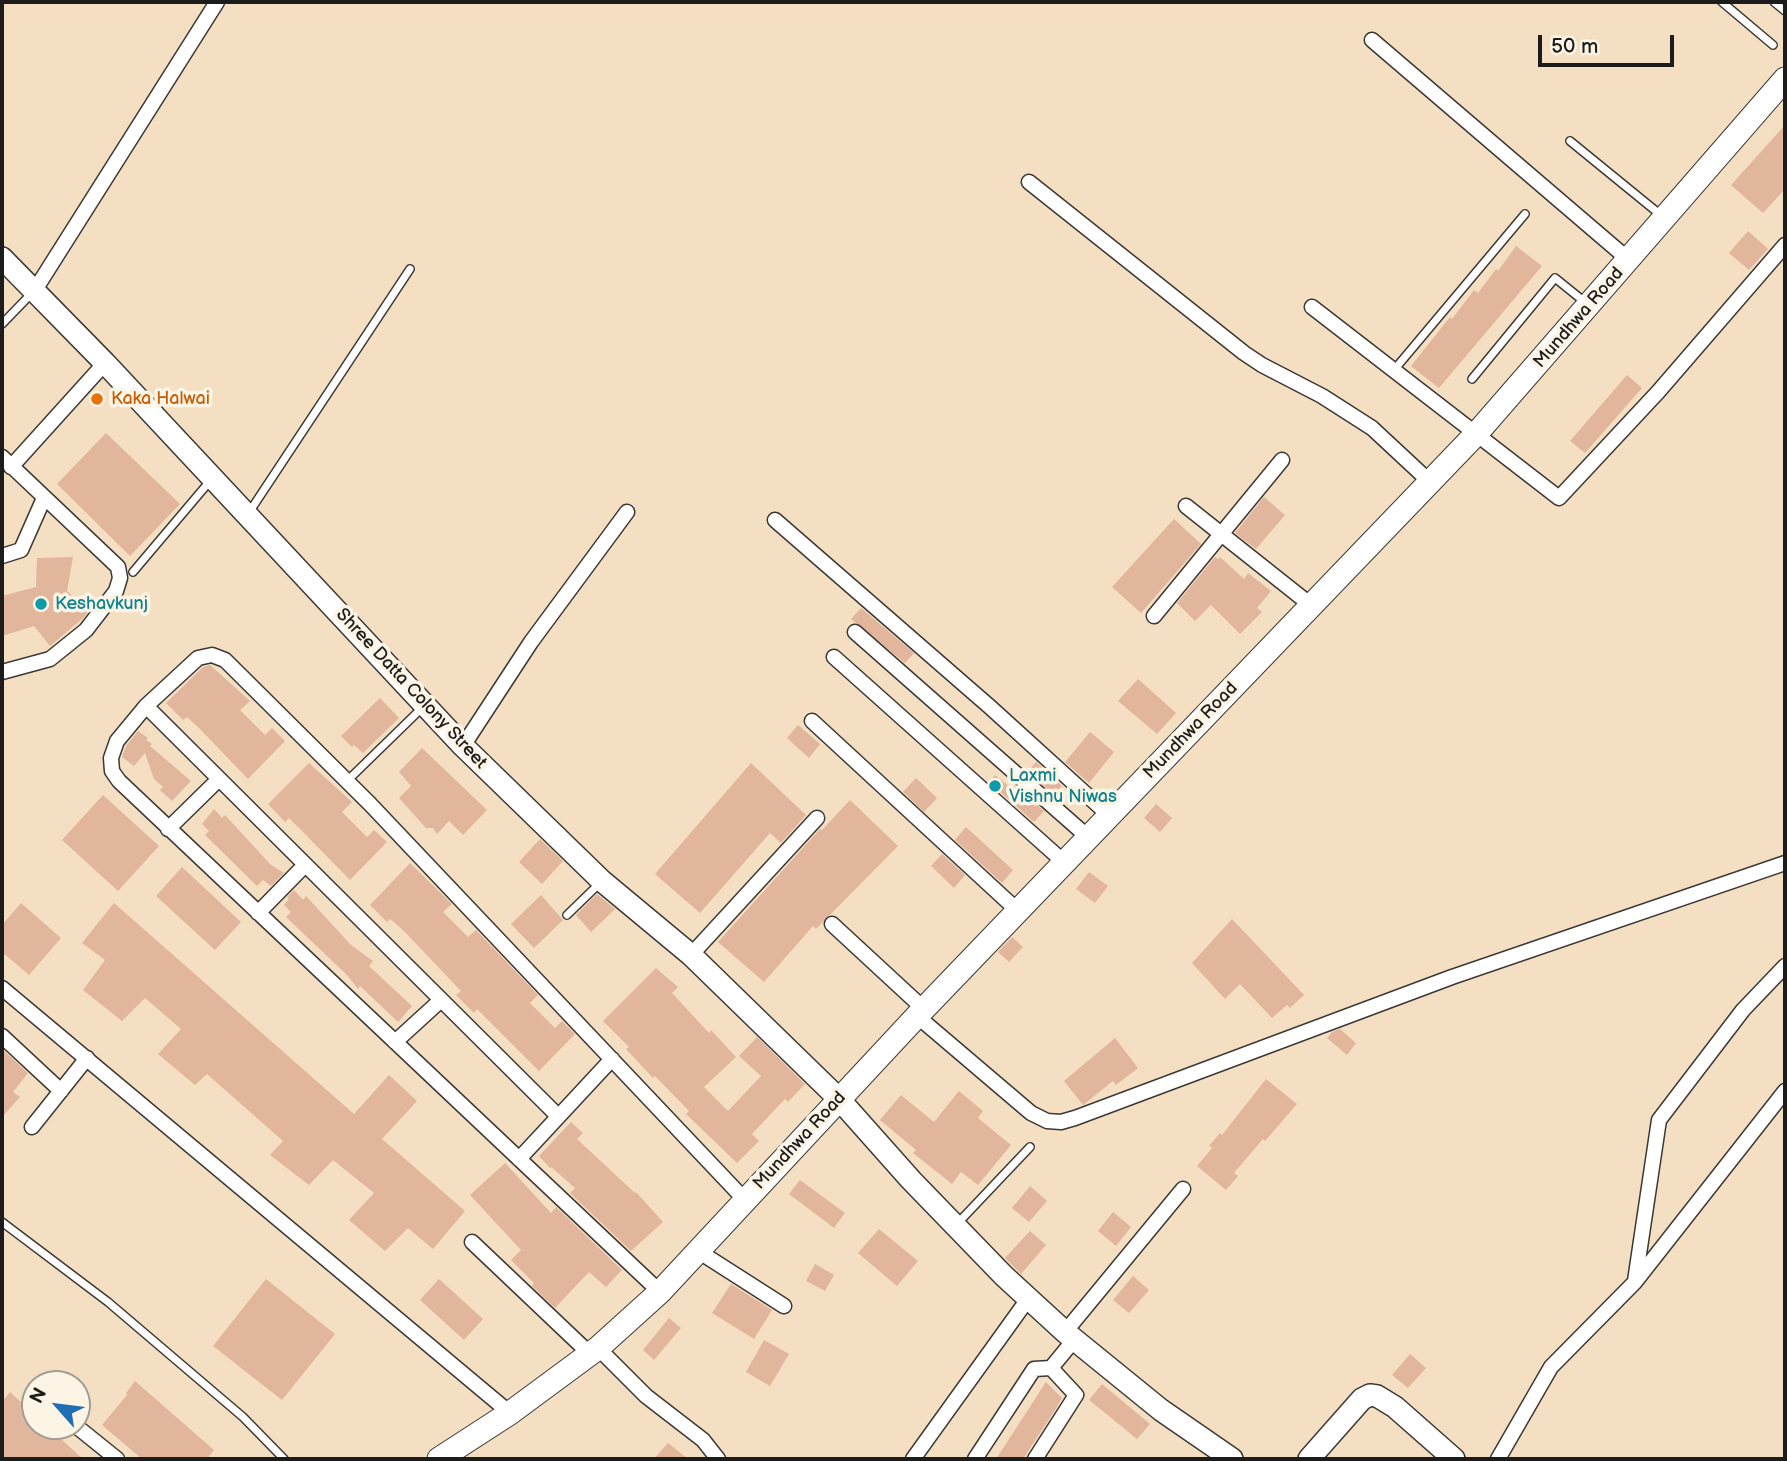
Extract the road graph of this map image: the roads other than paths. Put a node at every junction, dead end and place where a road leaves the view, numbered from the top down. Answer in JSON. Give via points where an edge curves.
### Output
{"nodes":[{"id":1,"x":217,"y":2,"type":"edge"},
{"id":2,"x":1722,"y":2,"type":"edge"},
{"id":3,"x":1774,"y":2,"type":"edge"},
{"id":4,"x":1785,"y":11,"type":"edge"},
{"id":5,"x":1372,"y":40,"type":"dead end"},
{"id":6,"x":1773,"y":45,"type":"dead end"},
{"id":7,"x":1785,"y":79,"type":"edge"},
{"id":8,"x":1570,"y":141,"type":"dead end"},
{"id":9,"x":1029,"y":181,"type":"dead end"},
{"id":10,"x":1525,"y":215,"type":"dead end"},
{"id":11,"x":1665,"y":219,"type":"junction"},
{"id":12,"x":1785,"y":245,"type":"edge"},
{"id":13,"x":2,"y":258,"type":"edge"},
{"id":14,"x":1629,"y":260,"type":"junction"},
{"id":15,"x":410,"y":269,"type":"dead end"},
{"id":16,"x":36,"y":290,"type":"junction"},
{"id":17,"x":1590,"y":305,"type":"junction"},
{"id":18,"x":1312,"y":307,"type":"dead end"},
{"id":19,"x":2,"y":324,"type":"edge"},
{"id":20,"x":105,"y":363,"type":"junction"},
{"id":21,"x":1394,"y":370,"type":"junction"},
{"id":22,"x":1472,"y":379,"type":"dead end"},
{"id":23,"x":1477,"y":433,"type":"junction"},
{"id":24,"x":1282,"y":460,"type":"dead end"},
{"id":25,"x":7,"y":462,"type":"edge"},
{"id":26,"x":212,"y":478,"type":"junction"},
{"id":27,"x":1430,"y":482,"type":"junction"},
{"id":28,"x":44,"y":498,"type":"junction"},
{"id":29,"x":1186,"y":506,"type":"dead end"},
{"id":30,"x":627,"y":512,"type":"dead end"},
{"id":31,"x":247,"y":515,"type":"junction"},
{"id":32,"x":775,"y":520,"type":"dead end"},
{"id":33,"x":1222,"y":535,"type":"junction"},
{"id":34,"x":2,"y":556,"type":"edge"},
{"id":35,"x":133,"y":572,"type":"dead end"},
{"id":36,"x":1312,"y":606,"type":"junction"},
{"id":37,"x":1154,"y":616,"type":"dead end"},
{"id":38,"x":855,"y":632,"type":"dead end"},
{"id":39,"x":834,"y":657,"type":"dead end"},
{"id":40,"x":2,"y":671,"type":"edge"},
{"id":41,"x":425,"y":705,"type":"junction"},
{"id":42,"x":146,"y":706,"type":"junction"},
{"id":43,"x":812,"y":721,"type":"dead end"},
{"id":44,"x":463,"y":746,"type":"junction"},
{"id":45,"x":219,"y":779,"type":"junction"},
{"id":46,"x":347,"y":781,"type":"junction"},
{"id":47,"x":1110,"y":816,"type":"junction"},
{"id":48,"x":817,"y":818,"type":"dead end"},
{"id":49,"x":168,"y":828,"type":"junction"},
{"id":50,"x":1089,"y":838,"type":"junction"},
{"id":51,"x":1065,"y":863,"type":"junction"},
{"id":52,"x":1785,"y":863,"type":"edge"},
{"id":53,"x":305,"y":865,"type":"junction"},
{"id":54,"x":602,"y":881,"type":"junction"},
{"id":55,"x":1018,"y":911,"type":"junction"},
{"id":56,"x":258,"y":913,"type":"junction"},
{"id":57,"x":567,"y":915,"type":"dead end"},
{"id":58,"x":832,"y":924,"type":"dead end"},
{"id":59,"x":691,"y":955,"type":"junction"},
{"id":60,"x":1785,"y":966,"type":"edge"},
{"id":61,"x":2,"y":988,"type":"edge"},
{"id":62,"x":441,"y":1000,"type":"junction"},
{"id":63,"x":921,"y":1012,"type":"junction"},
{"id":64,"x":2,"y":1036,"type":"edge"},
{"id":65,"x":395,"y":1042,"type":"junction"},
{"id":66,"x":88,"y":1058,"type":"junction"},
{"id":67,"x":612,"y":1059,"type":"junction"},
{"id":68,"x":61,"y":1091,"type":"junction"},
{"id":69,"x":1785,"y":1091,"type":"edge"},
{"id":70,"x":839,"y":1098,"type":"junction"},
{"id":71,"x":558,"y":1116,"type":"junction"},
{"id":72,"x":32,"y":1127,"type":"dead end"},
{"id":73,"x":1030,"y":1147,"type":"dead end"},
{"id":74,"x":519,"y":1159,"type":"junction"},
{"id":75,"x":1183,"y":1189,"type":"dead end"},
{"id":76,"x":745,"y":1200,"type":"junction"},
{"id":77,"x":2,"y":1222,"type":"edge"},
{"id":78,"x":955,"y":1226,"type":"junction"},
{"id":79,"x":472,"y":1242,"type":"dead end"},
{"id":80,"x":698,"y":1251,"type":"junction"},
{"id":81,"x":1635,"y":1282,"type":"junction"},
{"id":82,"x":660,"y":1292,"type":"junction"},
{"id":83,"x":1028,"y":1299,"type":"junction"},
{"id":84,"x":784,"y":1306,"type":"dead end"},
{"id":85,"x":1070,"y":1336,"type":"junction"},
{"id":86,"x":594,"y":1351,"type":"junction"},
{"id":87,"x":1051,"y":1368,"type":"junction"},
{"id":88,"x":510,"y":1413,"type":"junction"},
{"id":89,"x":91,"y":1438,"type":"edge"},
{"id":90,"x":117,"y":1459,"type":"edge"},
{"id":91,"x":284,"y":1459,"type":"edge"},
{"id":92,"x":439,"y":1459,"type":"edge"},
{"id":93,"x":718,"y":1459,"type":"edge"},
{"id":94,"x":913,"y":1459,"type":"edge"},
{"id":95,"x":975,"y":1459,"type":"edge"},
{"id":96,"x":1035,"y":1459,"type":"edge"},
{"id":97,"x":1232,"y":1459,"type":"edge"},
{"id":98,"x":1309,"y":1459,"type":"edge"},
{"id":99,"x":1454,"y":1459,"type":"edge"},
{"id":100,"x":1497,"y":1459,"type":"edge"}],
"edges":[{"from":1,"to":16,"type":"street"},
{"from":2,"to":6,"type":"lane"},
{"from":3,"to":4,"type":"lane"},
{"from":5,"to":14,"type":"street"},
{"from":7,"to":11,"type":"main road","name":"Mundhwa Road"},
{"from":8,"to":11,"type":"lane"},
{"from":9,"to":27,"type":"street","via":[[1244,353],[1372,428]]},
{"from":10,"to":21,"type":"lane"},
{"from":11,"to":14,"type":"main road","name":"Mundhwa Road"},
{"from":12,"to":23,"type":"street","via":[[1559,498]]},
{"from":13,"to":16,"type":"street","name":"Shree Datta Colony Street"},
{"from":14,"to":17,"type":"main road","name":"Mundhwa Road"},
{"from":15,"to":31,"type":"lane"},
{"from":16,"to":19,"type":"lane"},
{"from":16,"to":20,"type":"street","name":"Shree Datta Colony Street"},
{"from":17,"to":22,"type":"lane","via":[[1555,278]]},
{"from":17,"to":23,"type":"main road","name":"Mundhwa Road"},
{"from":18,"to":21,"type":"street"},
{"from":20,"to":25,"type":"street"},
{"from":20,"to":26,"type":"street","name":"Shree Datta Colony Street"},
{"from":21,"to":23,"type":"street"},
{"from":23,"to":27,"type":"main road","name":"Mundhwa Road"},
{"from":24,"to":33,"type":"street"},
{"from":25,"to":28,"type":"street"},
{"from":26,"to":31,"type":"street","name":"Shree Datta Colony Street"},
{"from":26,"to":35,"type":"lane"},
{"from":27,"to":36,"type":"main road","name":"Mundhwa Road"},
{"from":28,"to":34,"type":"street","via":[[21,550]]},
{"from":28,"to":40,"type":"street","via":[[118,567],[120,578],[116,591],[86,630],[50,659]]},
{"from":29,"to":33,"type":"street"},
{"from":30,"to":44,"type":"street","via":[[531,642]]},
{"from":31,"to":41,"type":"street","name":"Shree Datta Colony Street"},
{"from":32,"to":47,"type":"street"},
{"from":33,"to":36,"type":"street"},
{"from":33,"to":37,"type":"street"},
{"from":36,"to":47,"type":"main road","name":"Mundhwa Road"},
{"from":38,"to":50,"type":"street"},
{"from":39,"to":51,"type":"street"},
{"from":41,"to":44,"type":"street","name":"Shree Datta Colony Street"},
{"from":41,"to":46,"type":"lane"},
{"from":42,"to":45,"type":"street"},
{"from":42,"to":46,"type":"street","via":[[198,657],[212,655],[225,660]]},
{"from":42,"to":49,"type":"street","via":[[117,741],[112,771]]},
{"from":43,"to":55,"type":"street"},
{"from":44,"to":54,"type":"street","name":"Shree Datta Colony Street"},
{"from":45,"to":49,"type":"street"},
{"from":45,"to":53,"type":"street"},
{"from":46,"to":67,"type":"street"},
{"from":47,"to":50,"type":"main road","name":"Mundhwa Road"},
{"from":48,"to":59,"type":"street"},
{"from":49,"to":56,"type":"street"},
{"from":50,"to":51,"type":"main road","name":"Mundhwa Road"},
{"from":51,"to":55,"type":"main road","name":"Mundhwa Road"},
{"from":52,"to":63,"type":"street","via":[[1452,977],[1061,1122],[1031,1112]]},
{"from":53,"to":56,"type":"street"},
{"from":53,"to":62,"type":"street"},
{"from":54,"to":57,"type":"lane"},
{"from":54,"to":59,"type":"street","name":"Shree Datta Colony Street"},
{"from":55,"to":63,"type":"main road","name":"Mundhwa Road"},
{"from":56,"to":65,"type":"street"},
{"from":58,"to":63,"type":"street"},
{"from":59,"to":70,"type":"street","name":"Shree Datta Colony Street"},
{"from":60,"to":81,"type":"street","via":[[1743,1010],[1660,1120]]},
{"from":61,"to":66,"type":"street"},
{"from":62,"to":65,"type":"street"},
{"from":62,"to":71,"type":"street"},
{"from":63,"to":70,"type":"main road","name":"Mundhwa Road"},
{"from":64,"to":68,"type":"street"},
{"from":65,"to":74,"type":"street"},
{"from":66,"to":68,"type":"street"},
{"from":66,"to":88,"type":"street"},
{"from":67,"to":71,"type":"street"},
{"from":67,"to":76,"type":"street"},
{"from":68,"to":72,"type":"street"},
{"from":69,"to":81,"type":"street"},
{"from":70,"to":76,"type":"main road","name":"Mundhwa Road"},
{"from":70,"to":78,"type":"street","name":"Shree Datta Colony Street"},
{"from":71,"to":74,"type":"street"},
{"from":73,"to":78,"type":"lane"},
{"from":74,"to":82,"type":"street"},
{"from":75,"to":85,"type":"street"},
{"from":76,"to":80,"type":"main road","name":"Mundhwa Road"},
{"from":77,"to":91,"type":"lane","via":[[119,1311],[243,1417]]},
{"from":78,"to":83,"type":"street","name":"Shree Datta Colony Street"},
{"from":79,"to":86,"type":"street"},
{"from":80,"to":82,"type":"main road","name":"Mundhwa Road"},
{"from":80,"to":84,"type":"street"},
{"from":81,"to":100,"type":"street","via":[[1551,1367]]},
{"from":82,"to":86,"type":"main road","name":"Mundhwa Road"},
{"from":83,"to":85,"type":"street","name":"Shree Datta Colony Street"},
{"from":83,"to":94,"type":"street"},
{"from":85,"to":87,"type":"street"},
{"from":85,"to":97,"type":"street","name":"Shree Datta Colony Street","via":[[1161,1410]]},
{"from":86,"to":88,"type":"main road","name":"Mundhwa Road"},
{"from":86,"to":93,"type":"street","via":[[704,1440]]},
{"from":87,"to":95,"type":"street","via":[[1034,1369]]},
{"from":87,"to":96,"type":"street","via":[[1076,1395]]},
{"from":88,"to":92,"type":"main road","name":"Mundhwa Road"},
{"from":89,"to":90,"type":"street"},
{"from":98,"to":99,"type":"street","via":[[1362,1398],[1370,1395],[1395,1407]]}]}
